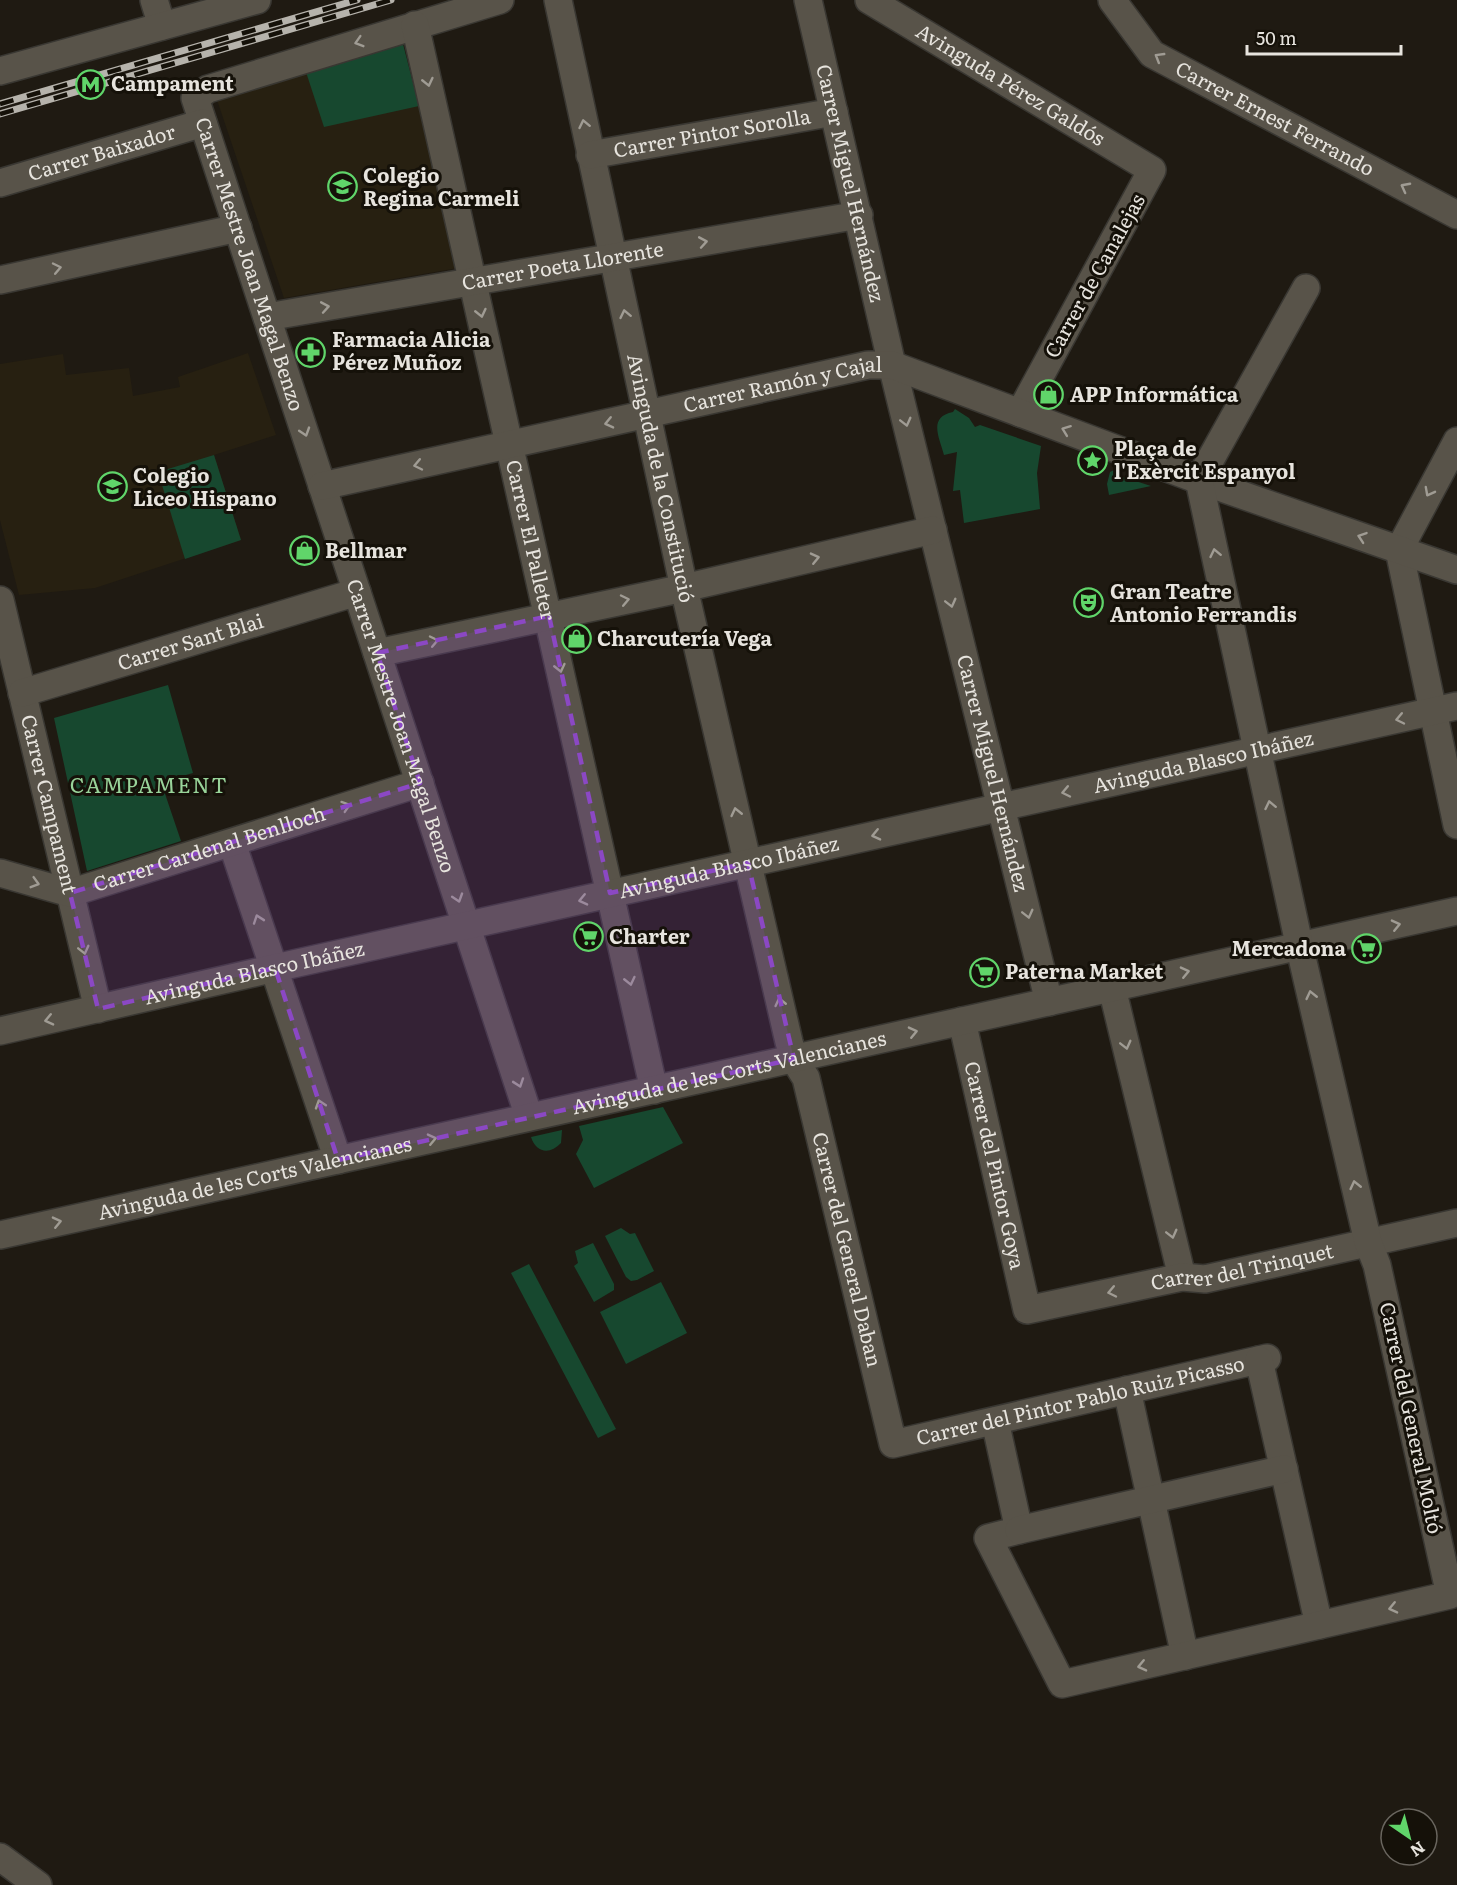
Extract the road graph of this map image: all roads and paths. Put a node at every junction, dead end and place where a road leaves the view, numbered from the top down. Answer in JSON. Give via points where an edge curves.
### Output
{"nodes":[{"id":1,"x":154,"y":0,"type":"edge"},
{"id":2,"x":257,"y":0,"type":"edge"},
{"id":3,"x":500,"y":0,"type":"edge"},
{"id":4,"x":558,"y":0,"type":"edge"},
{"id":5,"x":808,"y":0,"type":"edge"},
{"id":6,"x":869,"y":0,"type":"edge"},
{"id":7,"x":1112,"y":0,"type":"edge"},
{"id":8,"x":415,"y":25,"type":"junction"},
{"id":9,"x":162,"y":26,"type":"junction"},
{"id":10,"x":0,"y":71,"type":"edge"},
{"id":11,"x":199,"y":110,"type":"junction"},
{"id":12,"x":834,"y":112,"type":"junction"},
{"id":13,"x":590,"y":155,"type":"junction"},
{"id":14,"x":1152,"y":170,"type":"joint"},
{"id":15,"x":0,"y":183,"type":"edge"},
{"id":16,"x":859,"y":215,"type":"junction"},
{"id":17,"x":1457,"y":215,"type":"edge"},
{"id":18,"x":238,"y":228,"type":"junction"},
{"id":19,"x":612,"y":258,"type":"junction"},
{"id":20,"x":0,"y":280,"type":"edge"},
{"id":21,"x":474,"y":282,"type":"junction"},
{"id":22,"x":1306,"y":288,"type":"dead end"},
{"id":23,"x":267,"y":317,"type":"junction"},
{"id":24,"x":892,"y":365,"type":"junction"},
{"id":25,"x":1020,"y":413,"type":"junction"},
{"id":26,"x":647,"y":414,"type":"junction"},
{"id":27,"x":1457,"y":441,"type":"edge"},
{"id":28,"x":510,"y":445,"type":"junction"},
{"id":29,"x":1200,"y":480,"type":"junction"},
{"id":30,"x":322,"y":486,"type":"junction"},
{"id":31,"x":935,"y":538,"type":"junction"},
{"id":32,"x":1399,"y":550,"type":"junction"},
{"id":33,"x":1457,"y":570,"type":"edge"},
{"id":34,"x":684,"y":588,"type":"junction"},
{"id":35,"x":357,"y":592,"type":"junction"},
{"id":36,"x":0,"y":600,"type":"edge"},
{"id":37,"x":549,"y":616,"type":"junction"},
{"id":38,"x":377,"y":653,"type":"junction"},
{"id":39,"x":22,"y":693,"type":"junction"},
{"id":40,"x":1445,"y":709,"type":"edge"},
{"id":41,"x":1258,"y":750,"type":"junction"},
{"id":42,"x":420,"y":783,"type":"junction"},
{"id":43,"x":1002,"y":807,"type":"junction"},
{"id":44,"x":1457,"y":825,"type":"edge"},
{"id":45,"x":232,"y":843,"type":"junction"},
{"id":46,"x":748,"y":863,"type":"junction"},
{"id":47,"x":0,"y":873,"type":"edge"},
{"id":48,"x":70,"y":893,"type":"junction"},
{"id":49,"x":610,"y":893,"type":"junction"},
{"id":50,"x":1457,"y":911,"type":"edge"},
{"id":51,"x":467,"y":926,"type":"junction"},
{"id":52,"x":1299,"y":946,"type":"junction"},
{"id":53,"x":275,"y":968,"type":"junction"},
{"id":54,"x":1112,"y":988,"type":"junction"},
{"id":55,"x":1049,"y":1002,"type":"junction"},
{"id":56,"x":98,"y":1009,"type":"junction"},
{"id":57,"x":962,"y":1021,"type":"junction"},
{"id":58,"x":0,"y":1030,"type":"edge"},
{"id":59,"x":794,"y":1059,"type":"junction"},
{"id":60,"x":654,"y":1090,"type":"junction"},
{"id":61,"x":529,"y":1116,"type":"junction"},
{"id":62,"x":338,"y":1160,"type":"junction"},
{"id":63,"x":1457,"y":1223,"type":"edge"},
{"id":64,"x":0,"y":1235,"type":"edge"},
{"id":65,"x":1368,"y":1242,"type":"junction"},
{"id":66,"x":1182,"y":1277,"type":"junction"},
{"id":67,"x":1027,"y":1310,"type":"joint"},
{"id":68,"x":1127,"y":1390,"type":"junction"},
{"id":69,"x":995,"y":1421,"type":"junction"},
{"id":70,"x":893,"y":1444,"type":"joint"},
{"id":71,"x":1284,"y":1469,"type":"junction"},
{"id":72,"x":1151,"y":1499,"type":"junction"},
{"id":73,"x":1019,"y":1530,"type":"junction"},
{"id":74,"x":1318,"y":1625,"type":"junction"},
{"id":75,"x":1185,"y":1656,"type":"junction"},
{"id":76,"x":0,"y":1857,"type":"edge"},
{"id":77,"x":38,"y":1885,"type":"edge"}],
"edges":[{"from":1,"to":9,"type":"street"},
{"from":2,"to":9,"type":"street"},
{"from":3,"to":8,"type":"street","name":"Carrer Baixador"},
{"from":13,"to":4,"type":"street","name":"Avinguda de la Constitució","one_way":true},
{"from":5,"to":12,"type":"street","name":"Carrer Miguel Hernández"},
{"from":6,"to":14,"type":"street","name":"Avinguda Pérez Galdós"},
{"from":17,"to":7,"type":"street","name":"Carrer Ernest Ferrando","one_way":true,"via":[[1152,54]]},
{"from":8,"to":11,"type":"street","name":"Carrer Baixador","one_way":true,"via":[[208,89]]},
{"from":8,"to":21,"type":"street","name":"Carrer El Palleter","one_way":true},
{"from":9,"to":10,"type":"street"},
{"from":11,"to":15,"type":"street","name":"Carrer Baixador"},
{"from":11,"to":18,"type":"street","name":"Carrer Mestre Joan Magal Benzo"},
{"from":12,"to":13,"type":"street","name":"Carrer Pintor Sorolla"},
{"from":12,"to":16,"type":"street","name":"Carrer Miguel Hernández"},
{"from":13,"to":19,"type":"street","name":"Avinguda de la Constitució"},
{"from":14,"to":25,"type":"street","name":"Carrer de Canalejas"},
{"from":19,"to":16,"type":"street","name":"Carrer Poeta Llorente","one_way":true},
{"from":16,"to":24,"type":"street","name":"Carrer Miguel Hernández"},
{"from":20,"to":18,"type":"street","one_way":true},
{"from":18,"to":23,"type":"street","name":"Carrer Mestre Joan Magal Benzo"},
{"from":19,"to":21,"type":"street","name":"Carrer Poeta Llorente"},
{"from":26,"to":19,"type":"street","name":"Avinguda de la Constitució","one_way":true},
{"from":23,"to":21,"type":"street","name":"Carrer Poeta Llorente","one_way":true},
{"from":21,"to":28,"type":"street","name":"Carrer El Palleter","one_way":true},
{"from":22,"to":29,"type":"street"},
{"from":23,"to":30,"type":"street","name":"Carrer Mestre Joan Magal Benzo","one_way":true},
{"from":24,"to":25,"type":"street"},
{"from":24,"to":26,"type":"street","name":"Carrer Ramón y Cajal","via":[[868,365]]},
{"from":24,"to":31,"type":"street","one_way":true},
{"from":29,"to":25,"type":"street","one_way":true},
{"from":26,"to":28,"type":"street","name":"Carrer Ramón y Cajal","one_way":true},
{"from":26,"to":34,"type":"street","name":"Avinguda de la Constitució"},
{"from":27,"to":32,"type":"street","one_way":true},
{"from":28,"to":30,"type":"street","name":"Carrer Ramón y Cajal","one_way":true},
{"from":28,"to":37,"type":"street","name":"Carrer El Palleter"},
{"from":32,"to":29,"type":"street","one_way":true},
{"from":41,"to":29,"type":"street","name":"Carrer del General Moltó","one_way":true},
{"from":30,"to":35,"type":"street","name":"Carrer Mestre Joan Magal Benzo"},
{"from":34,"to":31,"type":"street","one_way":true},
{"from":31,"to":43,"type":"street","name":"Carrer Miguel Hernández","one_way":true},
{"from":32,"to":33,"type":"street"},
{"from":32,"to":40,"type":"street"},
{"from":37,"to":34,"type":"street","one_way":true},
{"from":46,"to":34,"type":"street","name":"Avinguda de la Constitució","one_way":true},
{"from":35,"to":38,"type":"street","name":"Carrer Mestre Joan Magal Benzo"},
{"from":35,"to":39,"type":"street","name":"Carrer Sant Blai"},
{"from":36,"to":39,"type":"street","name":"Carrer Campament"},
{"from":38,"to":37,"type":"street","one_way":true},
{"from":37,"to":49,"type":"street","name":"Carrer El Palleter","one_way":true},
{"from":38,"to":42,"type":"street","name":"Carrer Mestre Joan Magal Benzo"},
{"from":39,"to":48,"type":"street","name":"Carrer Campament"},
{"from":40,"to":41,"type":"street","name":"Avinguda Blasco Ibáñez","one_way":true},
{"from":40,"to":44,"type":"street"},
{"from":41,"to":43,"type":"street","name":"Avinguda Blasco Ibáñez","one_way":true},
{"from":52,"to":41,"type":"street","name":"Carrer del General Moltó","one_way":true},
{"from":45,"to":42,"type":"street","name":"Carrer Cardenal Benlloch","one_way":true},
{"from":42,"to":51,"type":"street","name":"Carrer Mestre Joan Magal Benzo","one_way":true},
{"from":43,"to":46,"type":"street","name":"Avinguda Blasco Ibáñez","one_way":true},
{"from":43,"to":55,"type":"street","name":"Carrer Miguel Hernández","one_way":true},
{"from":45,"to":48,"type":"street","name":"Carrer Cardenal Benlloch"},
{"from":53,"to":45,"type":"street","one_way":true},
{"from":46,"to":49,"type":"street","name":"Avinguda Blasco Ibáñez"},
{"from":59,"to":46,"type":"street","name":"Avinguda de la Constitució","one_way":true},
{"from":47,"to":48,"type":"street","name":"Carrer Cardenal Benlloch","one_way":true},
{"from":48,"to":56,"type":"street","name":"Carrer Campament","one_way":true},
{"from":49,"to":51,"type":"street","name":"Avinguda Blasco Ibáñez","one_way":true},
{"from":49,"to":60,"type":"street","name":"Carrer El Palleter","one_way":true},
{"from":52,"to":50,"type":"street","name":"Avinguda de les Corts Valencianes","one_way":true},
{"from":51,"to":53,"type":"street","name":"Avinguda Blasco Ibáñez"},
{"from":51,"to":61,"type":"street","name":"Carrer Mestre Joan Magal Benzo","one_way":true},
{"from":54,"to":52,"type":"street","name":"Avinguda de les Corts Valencianes","one_way":true},
{"from":65,"to":52,"type":"street","name":"Carrer del General Moltó","one_way":true},
{"from":53,"to":56,"type":"street","name":"Avinguda Blasco Ibáñez"},
{"from":62,"to":53,"type":"street","one_way":true},
{"from":54,"to":55,"type":"street","name":"Avinguda de les Corts Valencianes"},
{"from":54,"to":66,"type":"street","one_way":true},
{"from":55,"to":57,"type":"street","name":"Avinguda de les Corts Valencianes"},
{"from":56,"to":58,"type":"street","name":"Avinguda Blasco Ibáñez","one_way":true},
{"from":59,"to":57,"type":"street","name":"Avinguda de les Corts Valencianes","one_way":true},
{"from":57,"to":67,"type":"street","name":"Carrer del Pintor Goya"},
{"from":59,"to":60,"type":"street","name":"Avinguda de les Corts Valencianes"},
{"from":59,"to":70,"type":"street","name":"Carrer del General Daban","via":[[806,1078]]},
{"from":60,"to":61,"type":"street","name":"Avinguda de les Corts Valencianes"},
{"from":62,"to":61,"type":"street","name":"Avinguda de les Corts Valencianes","one_way":true},
{"from":64,"to":62,"type":"street","name":"Avinguda de les Corts Valencianes","one_way":true},
{"from":63,"to":65,"type":"street","name":"Carrer del Trinquet"},
{"from":65,"to":66,"type":"street","name":"Carrer del Trinquet","via":[[1204,1279]]},
{"from":65,"to":74,"type":"street","name":"Carrer del General Moltó","one_way":true,"via":[[1377,1265],[1450,1595]]},
{"from":66,"to":67,"type":"street","name":"Carrer del Trinquet","one_way":true},
{"from":68,"to":69,"type":"street","name":"Carrer del Pintor Pablo Ruiz Picasso"},
{"from":68,"to":71,"type":"street","name":"Carrer del Pintor Pablo Ruiz Picasso","via":[[1263,1359]]},
{"from":68,"to":72,"type":"street"},
{"from":69,"to":70,"type":"street","name":"Carrer del Pintor Pablo Ruiz Picasso"},
{"from":69,"to":73,"type":"street"},
{"from":71,"to":72,"type":"street"},
{"from":71,"to":74,"type":"street"},
{"from":72,"to":73,"type":"street"},
{"from":72,"to":75,"type":"street"},
{"from":75,"to":73,"type":"street","one_way":true,"via":[[1062,1683],[988,1538]]},
{"from":74,"to":75,"type":"street"},
{"from":76,"to":77,"type":"street"}]}
